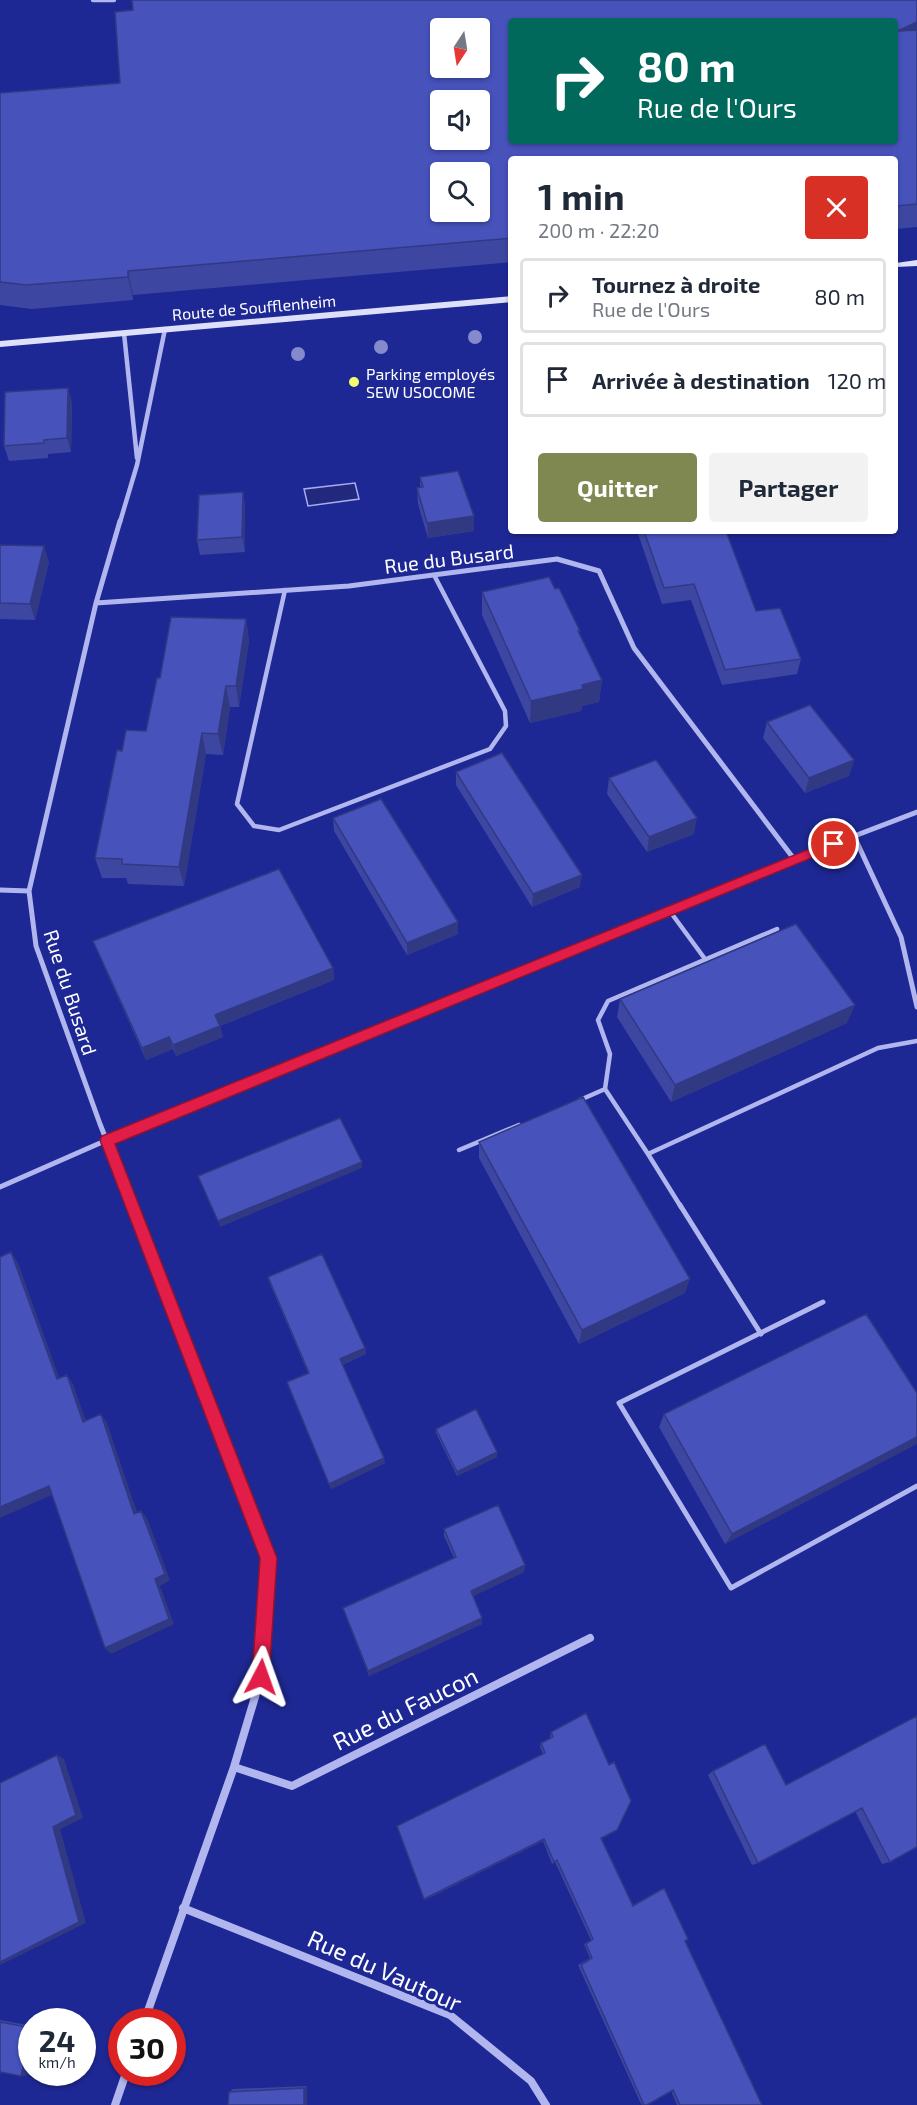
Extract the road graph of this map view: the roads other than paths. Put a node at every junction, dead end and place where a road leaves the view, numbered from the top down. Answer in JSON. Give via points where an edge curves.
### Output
{"nodes":[{"id":1,"x":114,"y":0,"type":"edge"},
{"id":2,"x":94,"y":1,"type":"edge"},
{"id":3,"x":917,"y":263,"type":"edge"},
{"id":4,"x":898,"y":265,"type":"edge"},
{"id":5,"x":508,"y":299,"type":"edge"},
{"id":6,"x":165,"y":330,"type":"junction"},
{"id":7,"x":124,"y":333,"type":"junction"},
{"id":8,"x":0,"y":345,"type":"edge"},
{"id":9,"x":137,"y":465,"type":"junction"},
{"id":10,"x":434,"y":575,"type":"junction"},
{"id":11,"x":285,"y":590,"type":"junction"},
{"id":12,"x":96,"y":603,"type":"junction"},
{"id":13,"x":917,"y":812,"type":"edge"},
{"id":14,"x":854,"y":836,"type":"junction"},
{"id":15,"x":794,"y":859,"type":"junction"},
{"id":16,"x":0,"y":890,"type":"edge"},
{"id":17,"x":29,"y":891,"type":"junction"},
{"id":18,"x":669,"y":910,"type":"junction"},
{"id":19,"x":777,"y":929,"type":"edge"},
{"id":20,"x":705,"y":959,"type":"junction"},
{"id":21,"x":917,"y":1007,"type":"edge"},
{"id":22,"x":917,"y":1041,"type":"edge"},
{"id":23,"x":605,"y":1089,"type":"junction"},
{"id":24,"x":573,"y":1102,"type":"edge"},
{"id":25,"x":522,"y":1124,"type":"edge"},
{"id":26,"x":107,"y":1140,"type":"junction"},
{"id":27,"x":459,"y":1150,"type":"dead end"},
{"id":28,"x":648,"y":1155,"type":"junction"},
{"id":29,"x":0,"y":1187,"type":"edge"},
{"id":30,"x":823,"y":1302,"type":"dead end"},
{"id":31,"x":761,"y":1334,"type":"junction"},
{"id":32,"x":917,"y":1486,"type":"edge"},
{"id":33,"x":590,"y":1638,"type":"dead end"},
{"id":34,"x":234,"y":1767,"type":"junction"},
{"id":35,"x":183,"y":1908,"type":"junction"},
{"id":36,"x":149,"y":2008,"type":"edge"},
{"id":37,"x":122,"y":2086,"type":"edge"},
{"id":38,"x":116,"y":2105,"type":"edge"},
{"id":39,"x":546,"y":2105,"type":"edge"}],
"edges":[{"from":1,"to":2,"type":"street"},
{"from":3,"to":4,"type":"main road"},
{"from":5,"to":6,"type":"main road","name":"Route de Soufflenheim"},
{"from":6,"to":7,"type":"main road","name":"Route de Soufflenheim"},
{"from":6,"to":9,"type":"street","name":"Rue du Busard"},
{"from":7,"to":8,"type":"main road","name":"Route de Soufflenheim"},
{"from":7,"to":9,"type":"street","name":"Rue du Busard"},
{"from":9,"to":12,"type":"street","name":"Rue du Busard"},
{"from":10,"to":11,"type":"street","name":"Rue du Busard"},
{"from":10,"to":11,"type":"lane","via":[[505,711],[506,726],[490,749],[279,830],[254,826],[237,804]]},
{"from":10,"to":15,"type":"street","name":"Rue du Busard","via":[[557,559],[599,571],[634,648]]},
{"from":11,"to":12,"type":"street","name":"Rue du Busard"},
{"from":12,"to":17,"type":"street","name":"Rue du Busard"},
{"from":13,"to":14,"type":"street"},
{"from":14,"to":15,"type":"street"},
{"from":14,"to":21,"type":"street","via":[[901,937]]},
{"from":15,"to":18,"type":"street"},
{"from":16,"to":17,"type":"street"},
{"from":17,"to":26,"type":"street","name":"Rue du Busard","via":[[36,946]]},
{"from":18,"to":20,"type":"lane"},
{"from":18,"to":26,"type":"street"},
{"from":19,"to":20,"type":"lane"},
{"from":20,"to":23,"type":"lane","via":[[608,1000],[598,1020],[610,1054]]},
{"from":22,"to":28,"type":"lane","via":[[878,1048]]},
{"from":23,"to":24,"type":"lane"},
{"from":23,"to":28,"type":"lane"},
{"from":25,"to":27,"type":"lane"},
{"from":26,"to":29,"type":"street"},
{"from":26,"to":34,"type":"street","via":[[268,1558],[261,1677]]},
{"from":28,"to":31,"type":"lane"},
{"from":30,"to":31,"type":"lane"},
{"from":31,"to":32,"type":"lane","via":[[619,1404],[731,1588]]},
{"from":33,"to":34,"type":"street","name":"Rue du Faucon","via":[[292,1786]]},
{"from":34,"to":35,"type":"street"},
{"from":35,"to":36,"type":"street"},
{"from":35,"to":39,"type":"street","name":"Rue du Vautour","via":[[450,2014],[531,2081]]},
{"from":37,"to":38,"type":"street"}]}
